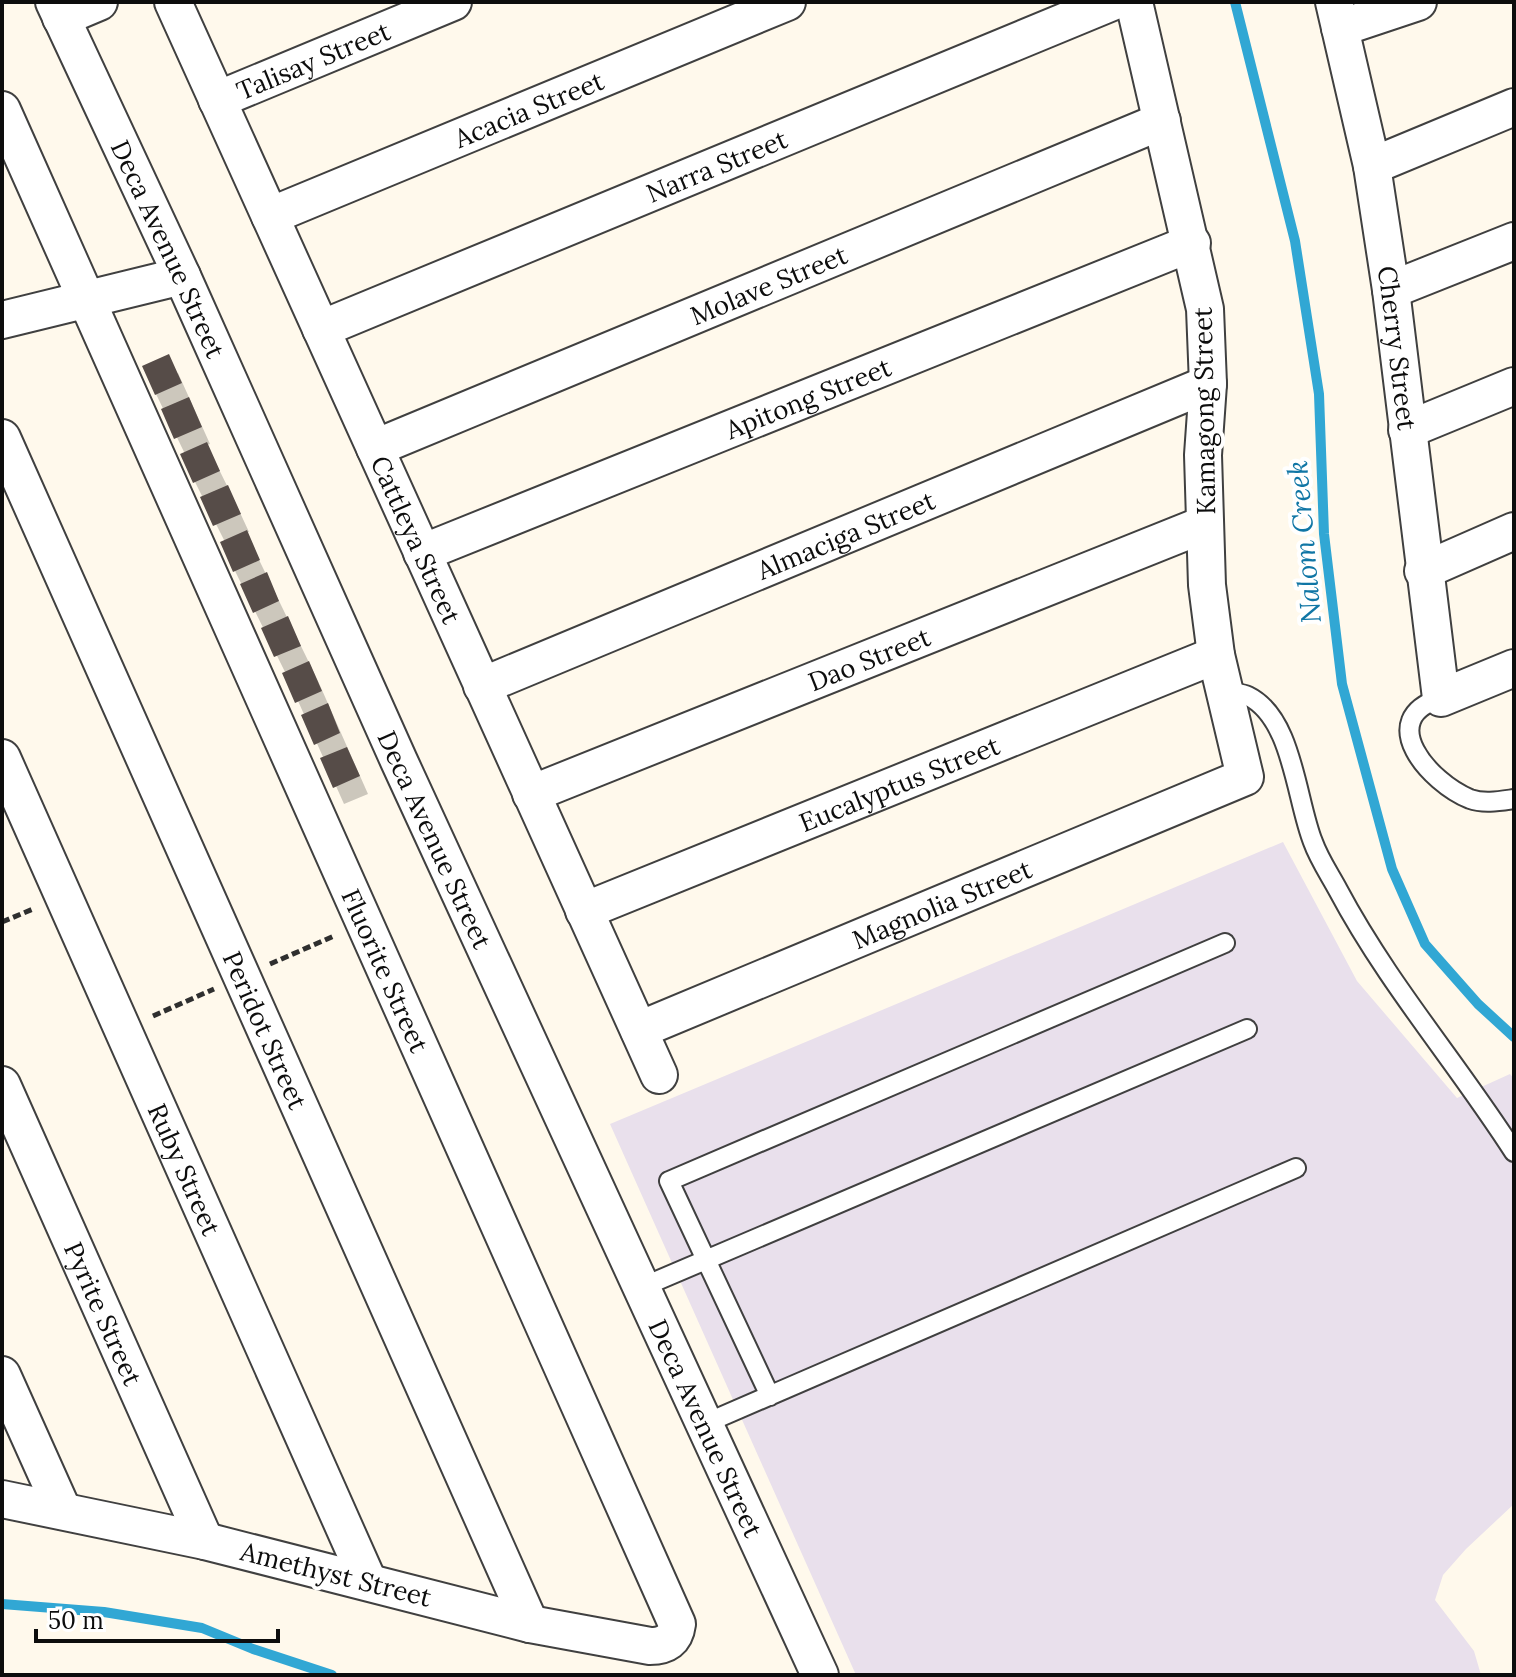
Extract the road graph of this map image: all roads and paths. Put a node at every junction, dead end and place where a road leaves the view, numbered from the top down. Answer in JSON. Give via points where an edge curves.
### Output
{"nodes":[{"id":1,"x":99,"y":2,"type":"edge"},
{"id":2,"x":173,"y":2,"type":"edge"},
{"id":3,"x":453,"y":2,"type":"edge"},
{"id":4,"x":787,"y":2,"type":"edge"},
{"id":5,"x":1112,"y":2,"type":"edge"},
{"id":6,"x":1134,"y":2,"type":"edge"},
{"id":7,"x":1418,"y":2,"type":"edge"},
{"id":8,"x":58,"y":10,"type":"edge"},
{"id":9,"x":1337,"y":15,"type":"edge"},
{"id":10,"x":217,"y":100,"type":"junction"},
{"id":11,"x":1514,"y":107,"type":"edge"},
{"id":12,"x":2,"y":110,"type":"edge"},
{"id":13,"x":1162,"y":121,"type":"junction"},
{"id":14,"x":1372,"y":166,"type":"junction"},
{"id":15,"x":15,"y":170,"type":"edge"},
{"id":16,"x":270,"y":216,"type":"junction"},
{"id":17,"x":1514,"y":241,"type":"edge"},
{"id":18,"x":1192,"y":243,"type":"junction"},
{"id":19,"x":182,"y":276,"type":"junction"},
{"id":20,"x":1391,"y":290,"type":"junction"},
{"id":21,"x":87,"y":300,"type":"junction"},
{"id":22,"x":2,"y":320,"type":"edge"},
{"id":23,"x":321,"y":329,"type":"junction"},
{"id":24,"x":1208,"y":384,"type":"junction"},
{"id":25,"x":1514,"y":386,"type":"edge"},
{"id":26,"x":1407,"y":430,"type":"junction"},
{"id":27,"x":2,"y":438,"type":"edge"},
{"id":28,"x":375,"y":448,"type":"junction"},
{"id":29,"x":1205,"y":524,"type":"junction"},
{"id":30,"x":1514,"y":531,"type":"edge"},
{"id":31,"x":422,"y":553,"type":"junction"},
{"id":32,"x":1423,"y":571,"type":"junction"},
{"id":33,"x":1216,"y":655,"type":"junction"},
{"id":34,"x":1514,"y":668,"type":"edge"},
{"id":35,"x":482,"y":686,"type":"junction"},
{"id":36,"x":1225,"y":691,"type":"junction"},
{"id":37,"x":1441,"y":698,"type":"junction"},
{"id":38,"x":2,"y":758,"type":"edge"},
{"id":39,"x":1245,"y":777,"type":"joint"},
{"id":40,"x":531,"y":794,"type":"junction"},
{"id":41,"x":1514,"y":799,"type":"edge"},
{"id":42,"x":584,"y":911,"type":"junction"},
{"id":43,"x":1225,"y":943,"type":"dead end"},
{"id":44,"x":1247,"y":1029,"type":"dead end"},
{"id":45,"x":639,"y":1030,"type":"junction"},
{"id":46,"x":659,"y":1075,"type":"dead end"},
{"id":47,"x":2,"y":1085,"type":"edge"},
{"id":48,"x":1514,"y":1152,"type":"edge"},
{"id":49,"x":1296,"y":1168,"type":"dead end"},
{"id":50,"x":706,"y":1260,"type":"junction"},
{"id":51,"x":640,"y":1288,"type":"junction"},
{"id":52,"x":2,"y":1375,"type":"edge"},
{"id":53,"x":770,"y":1396,"type":"junction"},
{"id":54,"x":704,"y":1424,"type":"junction"},
{"id":55,"x":2,"y":1499,"type":"edge"},
{"id":56,"x":63,"y":1511,"type":"junction"},
{"id":57,"x":205,"y":1541,"type":"junction"},
{"id":58,"x":368,"y":1581,"type":"junction"},
{"id":59,"x":530,"y":1624,"type":"junction"},
{"id":60,"x":670,"y":1641,"type":"joint"},
{"id":61,"x":820,"y":1675,"type":"edge"}],
"edges":[{"from":1,"to":8,"type":"street"},
{"from":2,"to":10,"type":"street","name":"Cattleya Street"},
{"from":3,"to":10,"type":"street","name":"Talisay Street"},
{"from":4,"to":16,"type":"street","name":"Acacia Street"},
{"from":5,"to":23,"type":"street","name":"Narra Street"},
{"from":6,"to":13,"type":"street","name":"Kamagong Street"},
{"from":7,"to":9,"type":"street"},
{"from":8,"to":19,"type":"street","name":"Deca Avenue Street"},
{"from":9,"to":14,"type":"street","name":"Cherry Street"},
{"from":10,"to":16,"type":"street","name":"Cattleya Street"},
{"from":11,"to":14,"type":"street"},
{"from":12,"to":15,"type":"street","name":"Fluorite Street"},
{"from":13,"to":18,"type":"street","name":"Kamagong Street"},
{"from":13,"to":28,"type":"street","name":"Molave Street"},
{"from":14,"to":20,"type":"street","name":"Cherry Street"},
{"from":15,"to":21,"type":"street","name":"Fluorite Street"},
{"from":16,"to":23,"type":"street","name":"Cattleya Street"},
{"from":17,"to":20,"type":"street"},
{"from":18,"to":24,"type":"street","name":"Kamagong Street","via":[[1205,309]]},
{"from":18,"to":31,"type":"street","name":"Apitong Street"},
{"from":19,"to":21,"type":"street"},
{"from":19,"to":51,"type":"street","name":"Deca Avenue Street"},
{"from":20,"to":26,"type":"street","name":"Cherry Street"},
{"from":21,"to":22,"type":"street"},
{"from":21,"to":60,"type":"street","name":"Fluorite Street","via":[[677,1624]]},
{"from":23,"to":28,"type":"street","name":"Cattleya Street"},
{"from":24,"to":29,"type":"street","name":"Kamagong Street"},
{"from":24,"to":35,"type":"street","name":"Almaciga Street"},
{"from":25,"to":26,"type":"street"},
{"from":26,"to":32,"type":"street","name":"Cherry Street"},
{"from":27,"to":59,"type":"street","name":"Peridot Street"},
{"from":28,"to":31,"type":"street","name":"Cattleya Street"},
{"from":29,"to":33,"type":"street","name":"Kamagong Street"},
{"from":29,"to":40,"type":"street","name":"Dao Street"},
{"from":30,"to":32,"type":"street"},
{"from":31,"to":35,"type":"street","name":"Cattleya Street"},
{"from":32,"to":37,"type":"street","name":"Cherry Street"},
{"from":33,"to":36,"type":"street","name":"Kamagong Street"},
{"from":33,"to":42,"type":"street","name":"Eucalyptus Street"},
{"from":34,"to":37,"type":"street"},
{"from":35,"to":40,"type":"street","name":"Cattleya Street"},
{"from":36,"to":39,"type":"street","name":"Kamagong Street"},
{"from":36,"to":48,"type":"lane","via":[[1248,696],[1282,732],[1313,843],[1350,912],[1394,984]]},
{"from":37,"to":41,"type":"lane","via":[[1416,710],[1410,720],[1408,732],[1428,771],[1473,800]]},
{"from":38,"to":58,"type":"street","name":"Ruby Street"},
{"from":39,"to":45,"type":"street","name":"Magnolia Street"},
{"from":40,"to":42,"type":"street","name":"Cattleya Street"},
{"from":42,"to":45,"type":"street","name":"Cattleya Street"},
{"from":43,"to":50,"type":"lane","via":[[669,1181]]},
{"from":44,"to":50,"type":"lane"},
{"from":45,"to":46,"type":"street","name":"Cattleya Street"},
{"from":47,"to":57,"type":"street","name":"Pyrite Street"},
{"from":49,"to":53,"type":"lane"},
{"from":50,"to":51,"type":"lane"},
{"from":50,"to":53,"type":"lane"},
{"from":51,"to":54,"type":"street","name":"Deca Avenue Street"},
{"from":52,"to":56,"type":"street"},
{"from":53,"to":54,"type":"lane"},
{"from":54,"to":61,"type":"street","name":"Deca Avenue Street"},
{"from":55,"to":56,"type":"street","name":"Amethyst Street"},
{"from":56,"to":57,"type":"street","name":"Amethyst Street"},
{"from":57,"to":58,"type":"street","name":"Amethyst Street"},
{"from":58,"to":59,"type":"street","name":"Amethyst Street"},
{"from":59,"to":60,"type":"street","name":"Amethyst Street","via":[[650,1646]]}]}
